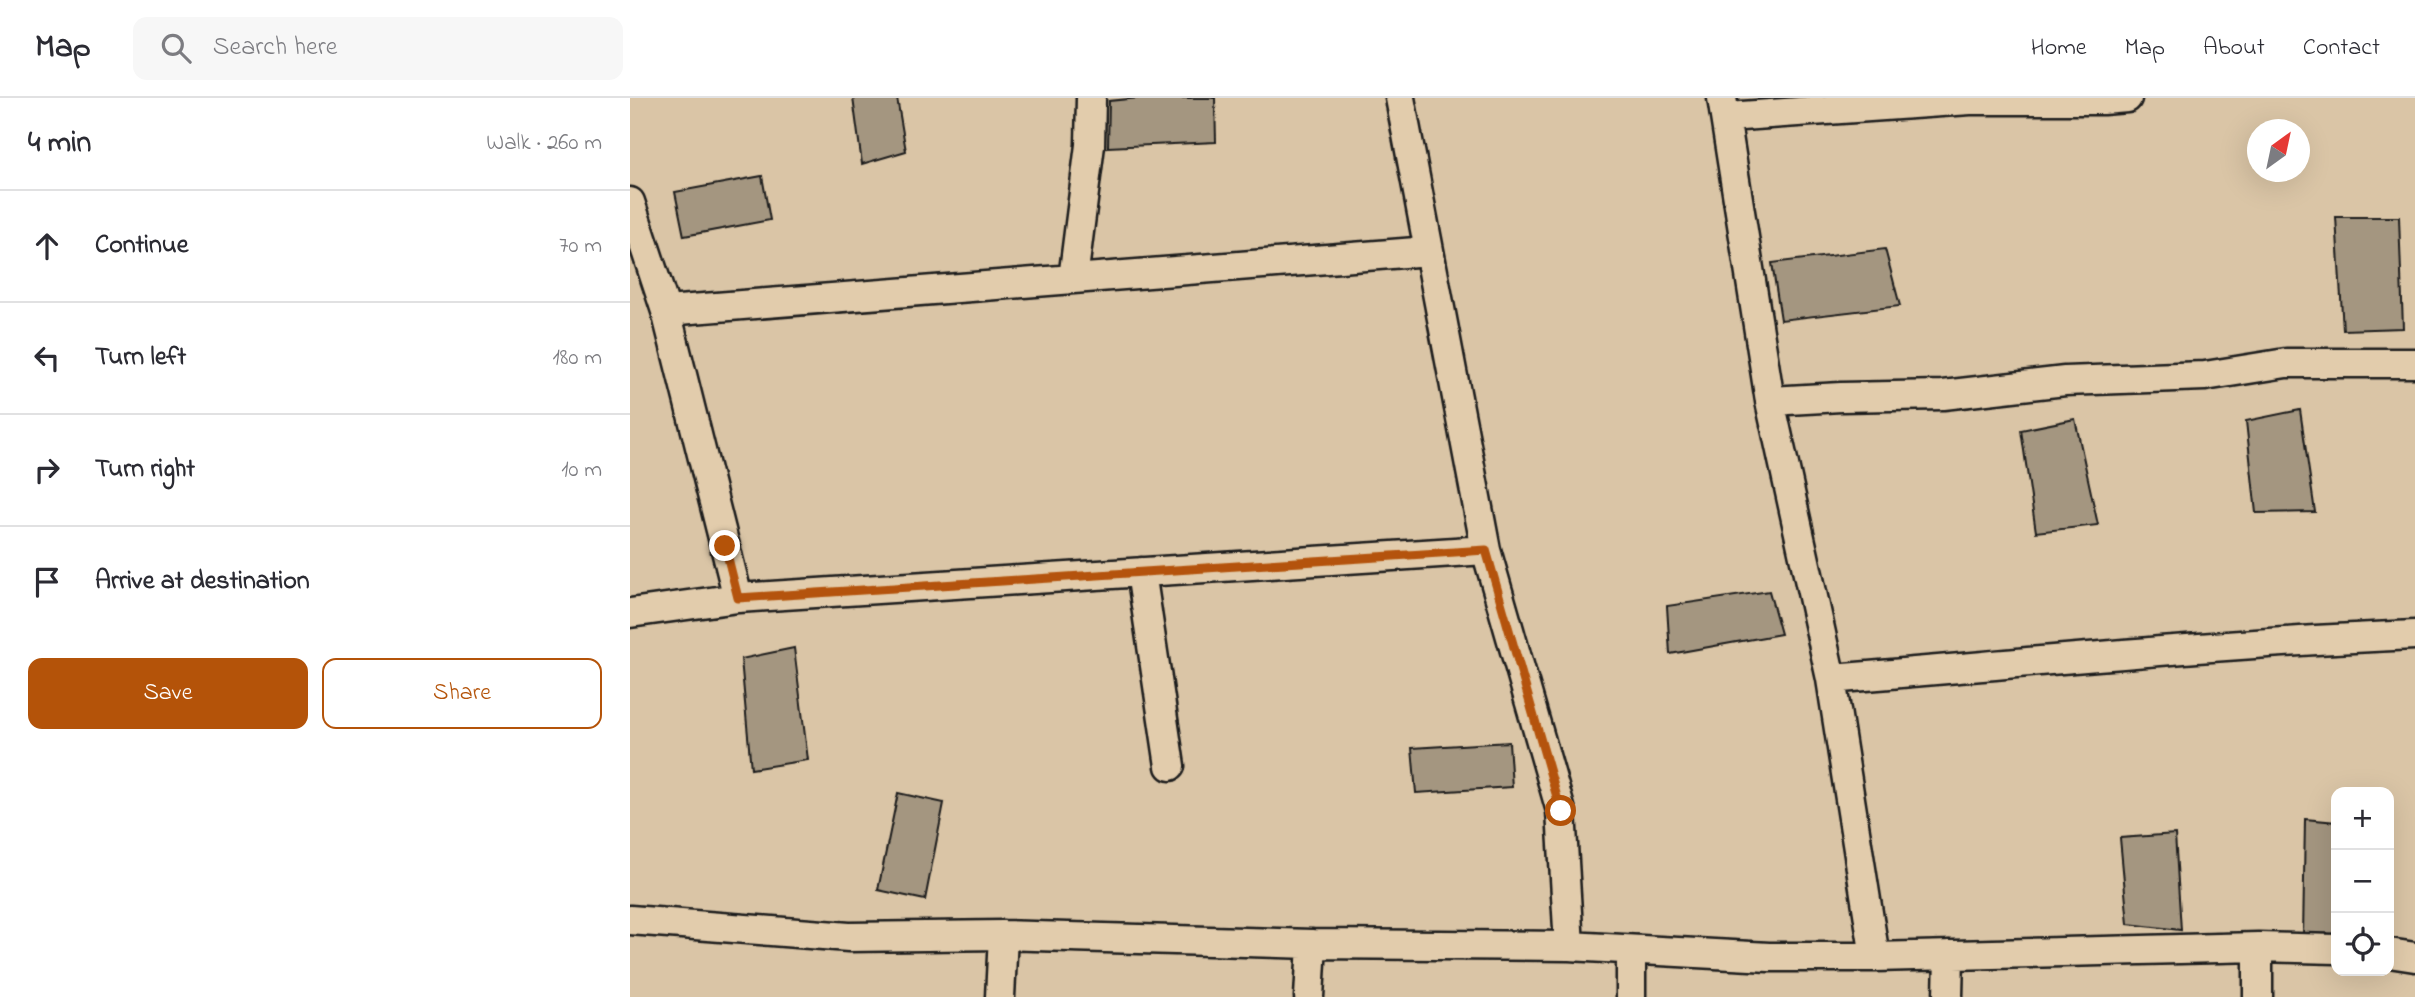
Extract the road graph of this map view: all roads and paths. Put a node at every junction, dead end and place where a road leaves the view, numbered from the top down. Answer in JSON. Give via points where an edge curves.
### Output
{"nodes":[{"id":1,"x":1091,"y":98,"type":"edge"},
{"id":2,"x":1399,"y":98,"type":"edge"},
{"id":3,"x":2127,"y":98,"type":"edge"},
{"id":4,"x":1725,"y":107,"type":"edge"},
{"id":5,"x":630,"y":202,"type":"edge"},
{"id":6,"x":1429,"y":251,"type":"junction"},
{"id":7,"x":1073,"y":279,"type":"junction"},
{"id":8,"x":666,"y":311,"type":"junction"},
{"id":9,"x":2415,"y":363,"type":"edge"},
{"id":10,"x":1770,"y":401,"type":"junction"},
{"id":11,"x":1486,"y":550,"type":"junction"},
{"id":12,"x":1142,"y":572,"type":"junction"},
{"id":13,"x":738,"y":598,"type":"junction"},
{"id":14,"x":630,"y":613,"type":"edge"},
{"id":15,"x":2415,"y":635,"type":"edge"},
{"id":16,"x":1831,"y":679,"type":"junction"},
{"id":17,"x":1170,"y":766,"type":"dead end"},
{"id":18,"x":630,"y":920,"type":"edge"},
{"id":19,"x":1003,"y":935,"type":"junction"},
{"id":20,"x":1312,"y":944,"type":"junction"},
{"id":21,"x":1569,"y":946,"type":"junction"},
{"id":22,"x":2258,"y":947,"type":"junction"},
{"id":23,"x":2331,"y":949,"type":"edge"},
{"id":24,"x":1631,"y":950,"type":"junction"},
{"id":25,"x":2394,"y":954,"type":"edge"},
{"id":26,"x":1949,"y":955,"type":"junction"},
{"id":27,"x":1875,"y":957,"type":"junction"},
{"id":28,"x":2415,"y":957,"type":"edge"},
{"id":29,"x":1000,"y":997,"type":"edge"},
{"id":30,"x":1309,"y":997,"type":"edge"},
{"id":31,"x":1631,"y":997,"type":"edge"},
{"id":32,"x":1948,"y":997,"type":"edge"},
{"id":33,"x":2258,"y":997,"type":"edge"}],
"edges":[{"from":1,"to":7,"type":"street","via":[[1090,145]]},
{"from":2,"to":6,"type":"street"},
{"from":3,"to":4,"type":"street"},
{"from":4,"to":10,"type":"street"},
{"from":5,"to":8,"type":"street"},
{"from":6,"to":7,"type":"street"},
{"from":6,"to":11,"type":"street"},
{"from":7,"to":8,"type":"street"},
{"from":8,"to":13,"type":"street"},
{"from":9,"to":10,"type":"street","via":[[2286,363],[2205,376],[2065,381],[1943,395]]},
{"from":10,"to":16,"type":"street"},
{"from":11,"to":12,"type":"street"},
{"from":11,"to":21,"type":"street","via":[[1561,811]]},
{"from":12,"to":13,"type":"street"},
{"from":12,"to":17,"type":"street"},
{"from":13,"to":14,"type":"street"},
{"from":15,"to":16,"type":"street","via":[[2103,654]]},
{"from":16,"to":27,"type":"street"},
{"from":18,"to":19,"type":"street","via":[[849,937]]},
{"from":19,"to":20,"type":"street"},
{"from":19,"to":29,"type":"street"},
{"from":20,"to":21,"type":"street"},
{"from":20,"to":30,"type":"street"},
{"from":21,"to":24,"type":"street"},
{"from":22,"to":23,"type":"street"},
{"from":22,"to":26,"type":"street"},
{"from":22,"to":33,"type":"street"},
{"from":24,"to":27,"type":"street"},
{"from":24,"to":31,"type":"street"},
{"from":25,"to":28,"type":"street"},
{"from":26,"to":27,"type":"street"},
{"from":26,"to":32,"type":"street"}]}
